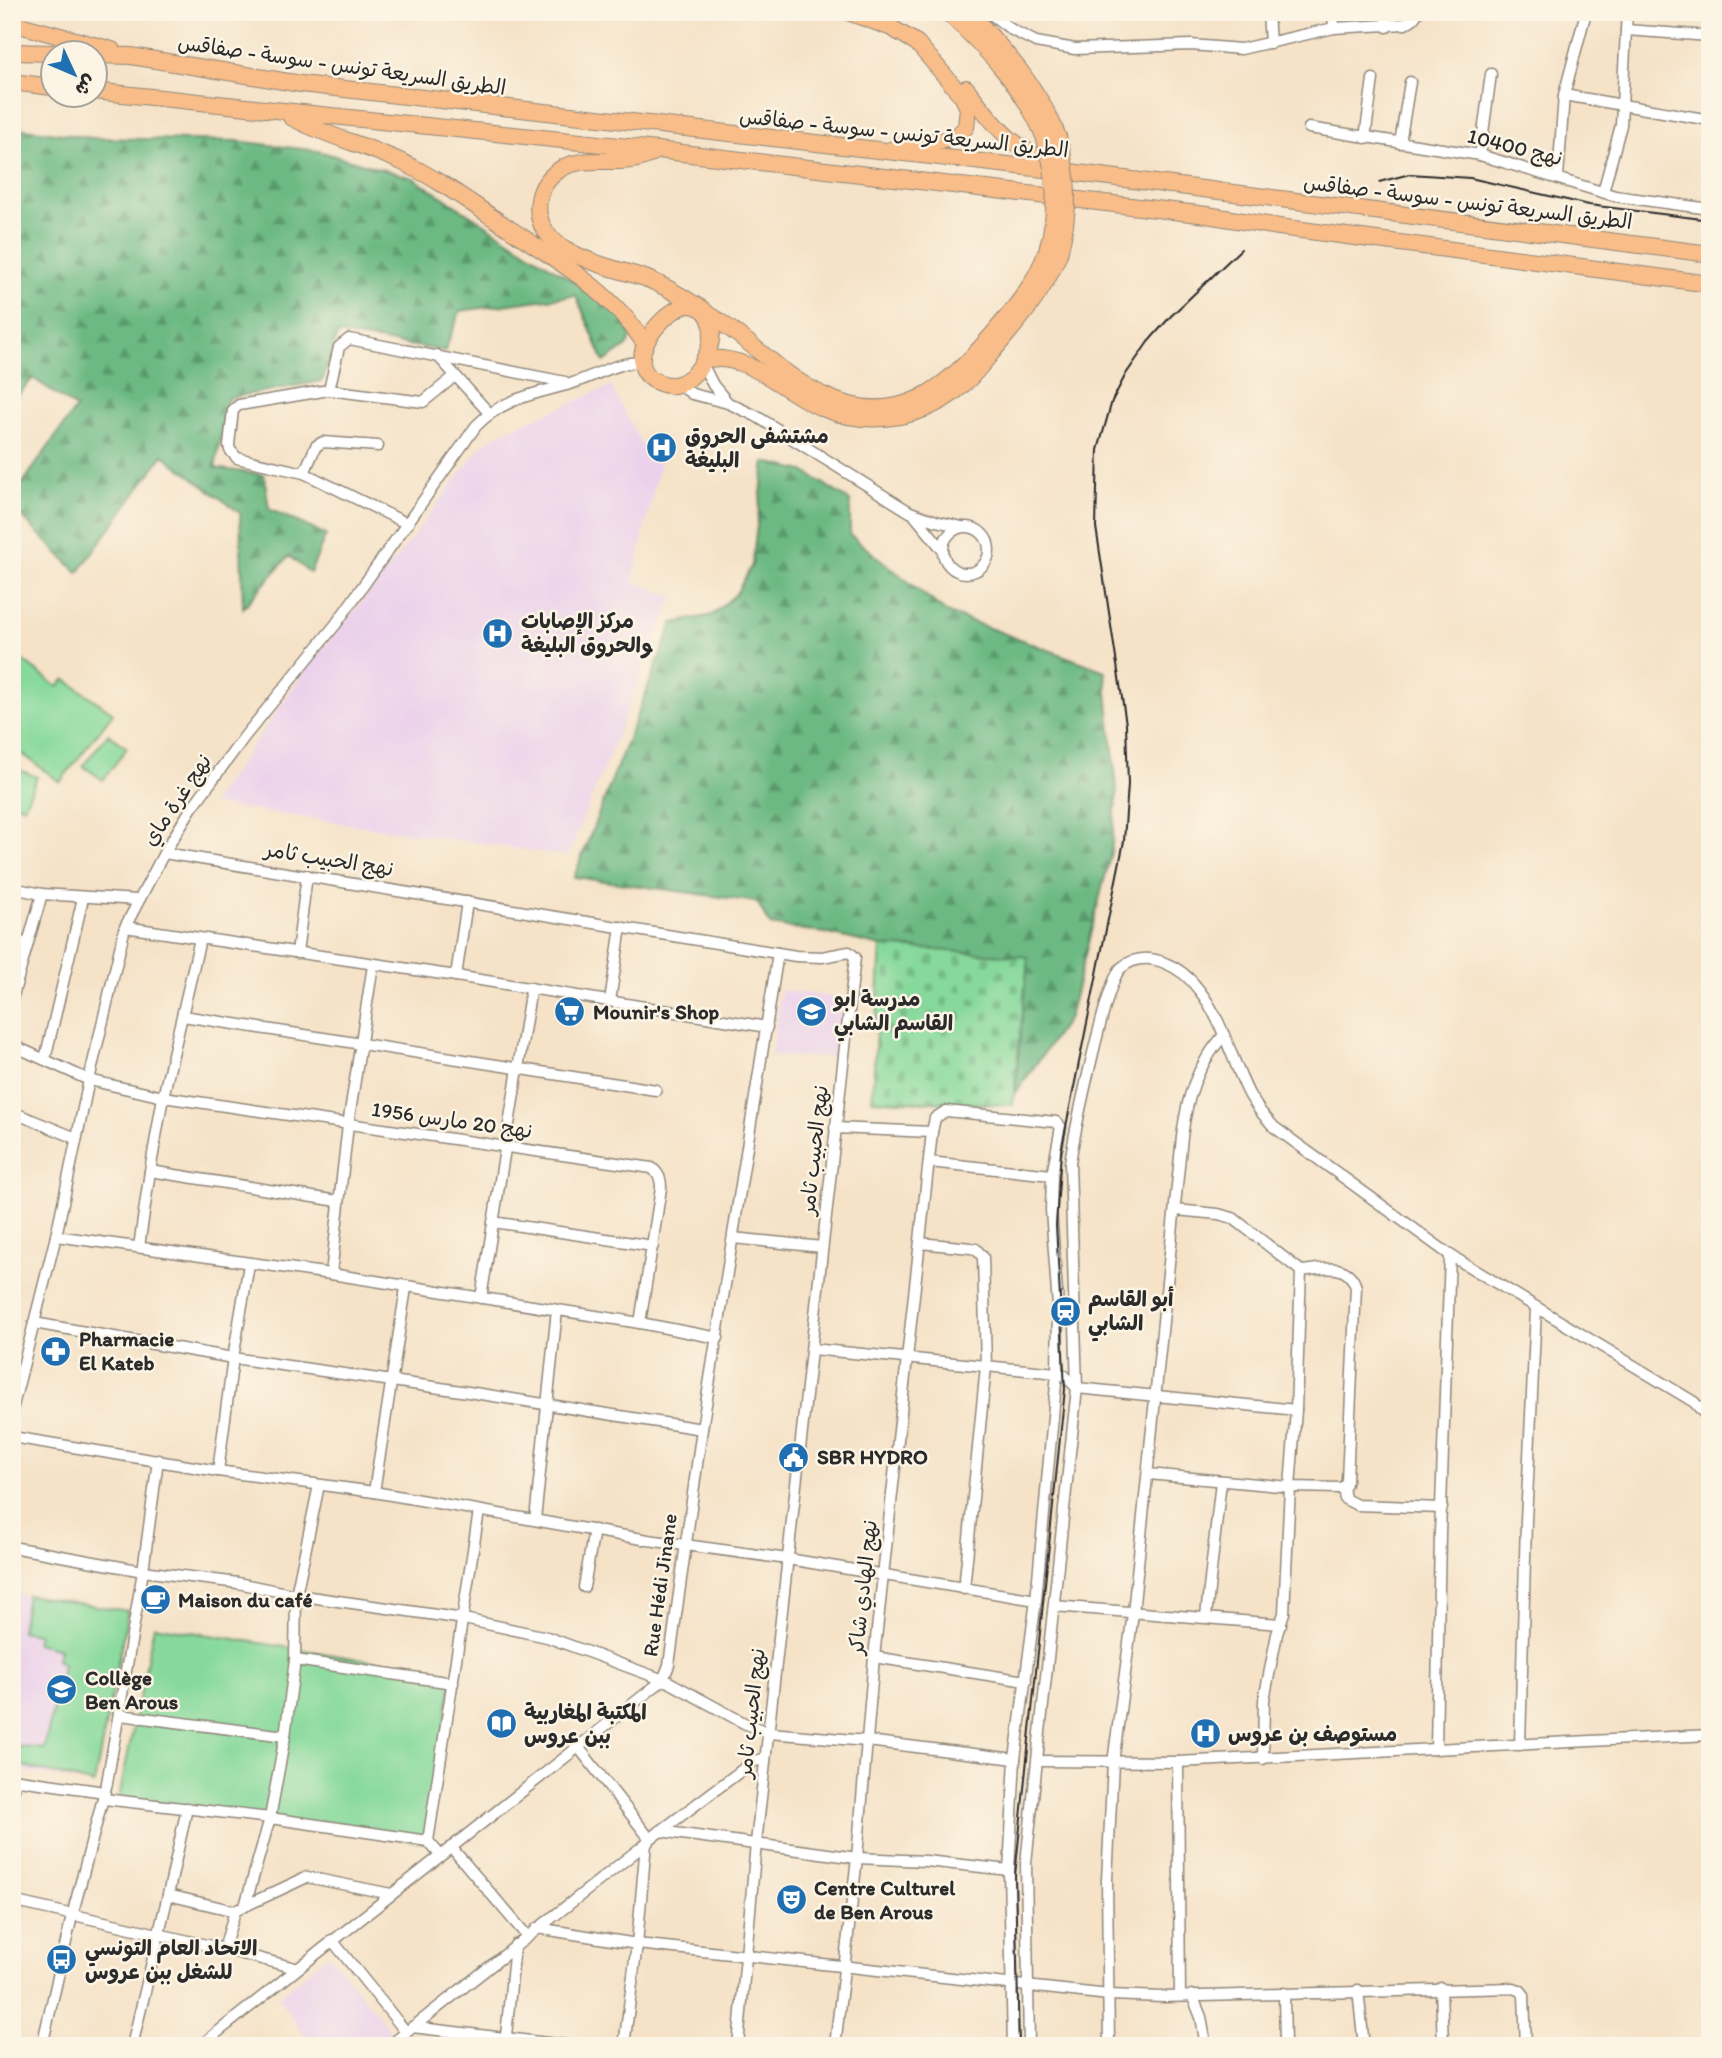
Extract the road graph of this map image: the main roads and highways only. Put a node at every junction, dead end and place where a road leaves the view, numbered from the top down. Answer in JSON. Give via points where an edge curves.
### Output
{"nodes":[{"id":1,"x":848,"y":12,"type":"edge"},
{"id":2,"x":875,"y":12,"type":"edge"},
{"id":3,"x":947,"y":12,"type":"edge"},
{"id":4,"x":969,"y":12,"type":"edge"},
{"id":5,"x":12,"y":23,"type":"edge"},
{"id":6,"x":12,"y":52,"type":"edge"},
{"id":7,"x":38,"y":53,"type":"edge"},
{"id":8,"x":108,"y":55,"type":"edge"},
{"id":9,"x":131,"y":56,"type":"junction"},
{"id":10,"x":12,"y":82,"type":"edge"},
{"id":11,"x":38,"y":85,"type":"edge"},
{"id":12,"x":108,"y":93,"type":"edge"},
{"id":13,"x":282,"y":112,"type":"junction"},
{"id":14,"x":1051,"y":137,"type":"junction"},
{"id":15,"x":657,"y":150,"type":"junction"},
{"id":16,"x":882,"y":153,"type":"junction"},
{"id":17,"x":1078,"y":173,"type":"junction"},
{"id":18,"x":1053,"y":252,"type":"junction"},
{"id":19,"x":1710,"y":254,"type":"edge"},
{"id":20,"x":1710,"y":284,"type":"edge"},
{"id":21,"x":703,"y":310,"type":"junction"},
{"id":22,"x":644,"y":352,"type":"junction"},
{"id":23,"x":703,"y":361,"type":"junction"}],
"edges":[{"from":1,"to":16,"type":"highway","via":[[892,27],[917,43],[968,108],[968,121],[957,136]]},
{"from":2,"to":17,"type":"highway","via":[[906,24],[927,41],[1017,147]]},
{"from":3,"to":14,"type":"highway","via":[[1000,65]]},
{"from":4,"to":14,"type":"highway","via":[[1033,89],[1047,112]]},
{"from":5,"to":9,"type":"highway"},
{"from":6,"to":7,"type":"highway"},
{"from":8,"to":9,"type":"highway","name":"الطريق السريعة تونس - سوسة - صفاقس"},
{"from":9,"to":16,"type":"highway","name":"الطريق السريعة تونس - سوسة - صفاقس","via":[[301,84]]},
{"from":10,"to":11,"type":"highway"},
{"from":12,"to":13,"type":"highway","name":"الطريق السريعة تونس - سوسة - صفاقس"},
{"from":13,"to":15,"type":"highway","name":"الطريق السريعة تونس - سوسة - صفاقس"},
{"from":13,"to":22,"type":"highway","via":[[328,135],[395,158],[443,185],[600,291],[628,318]]},
{"from":14,"to":18,"type":"highway","bridge":true,"via":[[1065,164],[1068,202],[1065,228]]},
{"from":15,"to":20,"type":"highway","name":"الطريق السريعة تونس - سوسة - صفاقس","via":[[1207,215]]},
{"from":15,"to":21,"type":"highway","via":[[638,159],[583,162],[559,170],[540,196],[540,222],[562,247],[658,284]]},
{"from":16,"to":17,"type":"highway","name":"الطريق السريعة تونس - سوسة - صفاقس"},
{"from":17,"to":19,"type":"highway","name":"الطريق السريعة تونس - سوسة - صفاقس"},
{"from":18,"to":21,"type":"highway","via":[[1021,300],[965,365],[937,389],[898,406],[857,407],[825,396],[783,371]]},
{"from":18,"to":23,"type":"highway","via":[[1049,278],[1034,303],[975,373],[948,397],[915,413],[876,419],[850,416],[808,401],[748,364],[722,358]]},
{"from":21,"to":22,"type":"highway","via":[[686,305],[667,315],[655,326]]},
{"from":21,"to":23,"type":"highway","via":[[712,330]]},
{"from":22,"to":23,"type":"highway","via":[[649,374],[666,385],[691,378]]}]}
